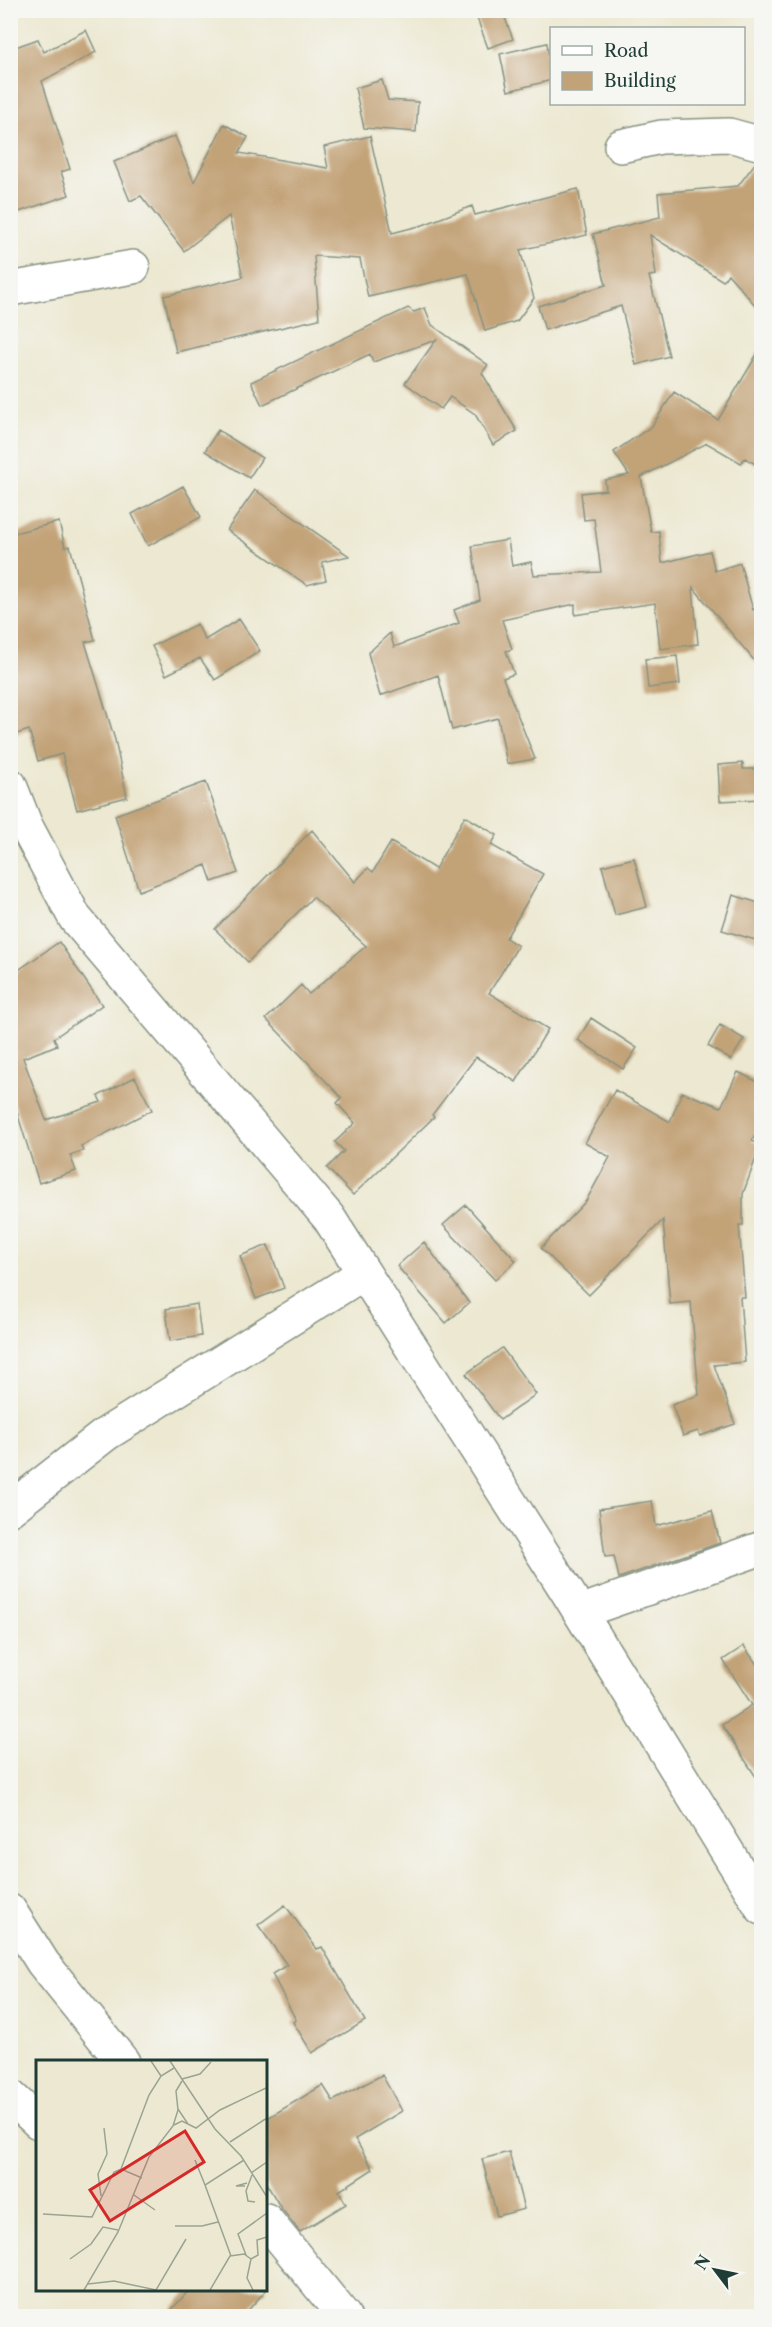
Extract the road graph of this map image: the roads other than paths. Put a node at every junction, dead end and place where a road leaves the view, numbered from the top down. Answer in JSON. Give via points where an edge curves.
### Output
{"nodes":[{"id":1,"x":762,"y":144,"type":"edge"},
{"id":2,"x":621,"y":146,"type":"dead end"},
{"id":3,"x":134,"y":267,"type":"dead end"},
{"id":4,"x":10,"y":290,"type":"edge"},
{"id":5,"x":10,"y":785,"type":"edge"},
{"id":6,"x":364,"y":1273,"type":"junction"},
{"id":7,"x":10,"y":1509,"type":"edge"},
{"id":8,"x":762,"y":1548,"type":"edge"},
{"id":9,"x":580,"y":1612,"type":"junction"},
{"id":10,"x":762,"y":1908,"type":"edge"},
{"id":11,"x":10,"y":1911,"type":"edge"},
{"id":12,"x":122,"y":2060,"type":"edge"},
{"id":13,"x":10,"y":2097,"type":"edge"},
{"id":14,"x":36,"y":2120,"type":"edge"},
{"id":15,"x":267,"y":2221,"type":"edge"},
{"id":16,"x":344,"y":2316,"type":"edge"}],
"edges":[{"from":1,"to":2,"type":"street","via":[[729,135],[661,137]]},
{"from":3,"to":4,"type":"street"},
{"from":5,"to":6,"type":"street","via":[[26,826],[75,918],[329,1218]]},
{"from":6,"to":7,"type":"street","via":[[106,1434]]},
{"from":6,"to":9,"type":"street"},
{"from":8,"to":9,"type":"street"},
{"from":9,"to":10,"type":"street"},
{"from":11,"to":12,"type":"street","via":[[43,1963]]},
{"from":13,"to":14,"type":"street"},
{"from":15,"to":16,"type":"street"}]}
